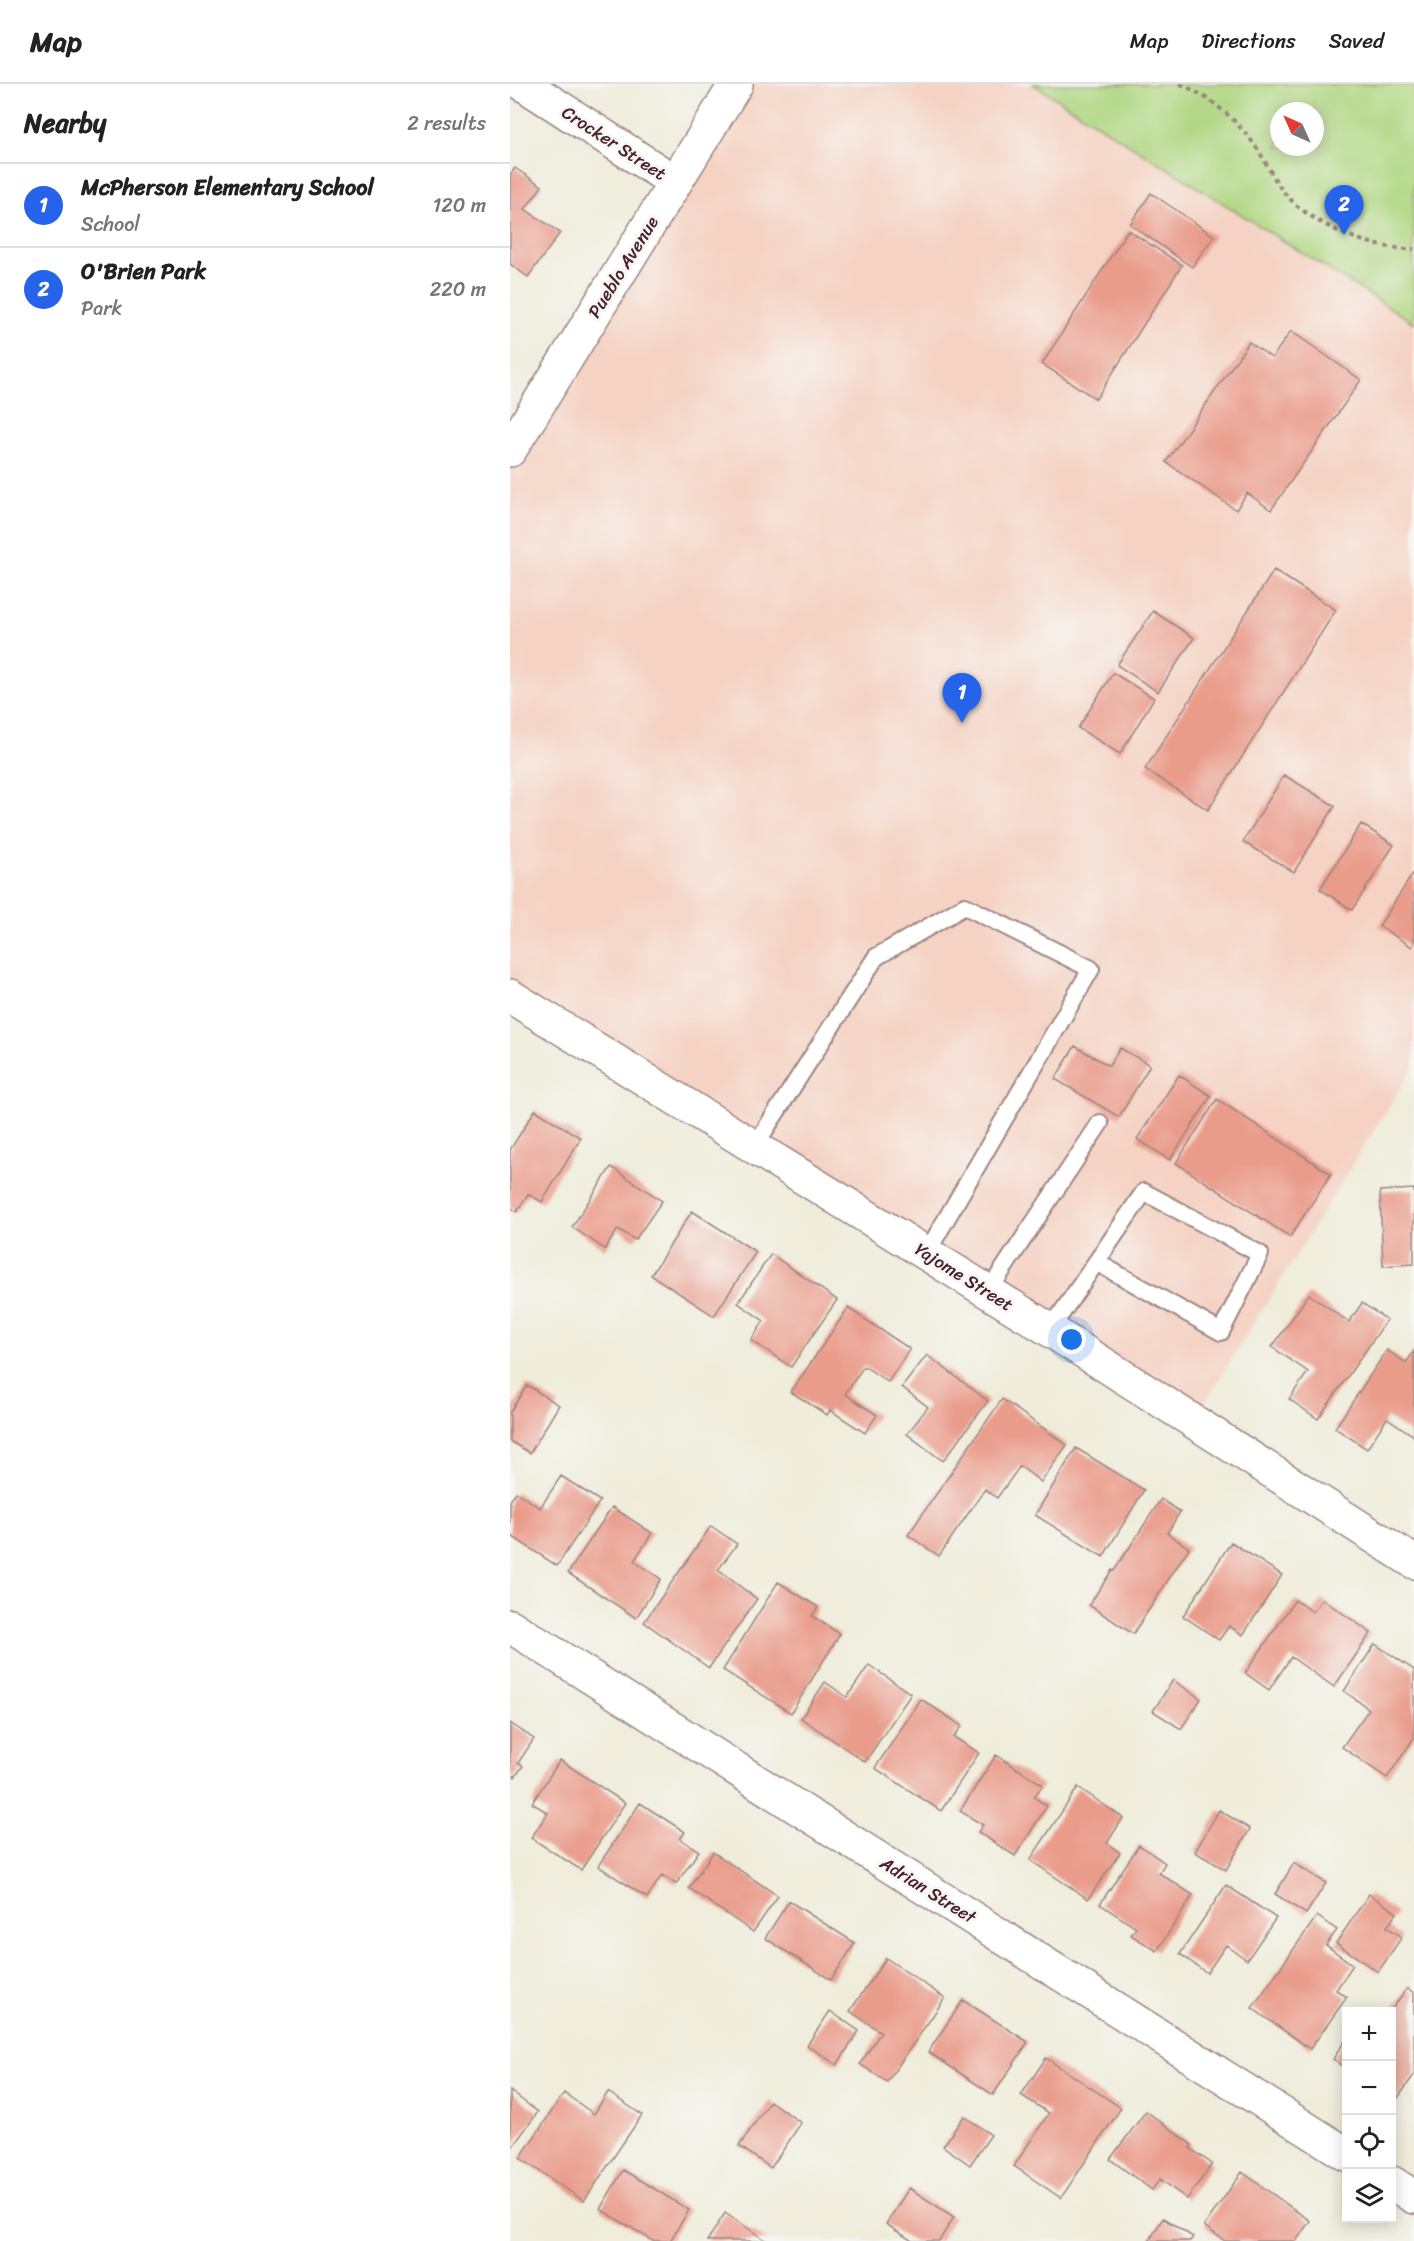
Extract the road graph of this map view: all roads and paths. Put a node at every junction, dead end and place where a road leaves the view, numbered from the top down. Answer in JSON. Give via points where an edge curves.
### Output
{"nodes":[{"id":1,"x":523,"y":84,"type":"edge"},
{"id":2,"x":736,"y":84,"type":"edge"},
{"id":3,"x":1180,"y":84,"type":"edge"},
{"id":4,"x":675,"y":182,"type":"junction"},
{"id":5,"x":1414,"y":249,"type":"edge"},
{"id":6,"x":510,"y":450,"type":"edge"},
{"id":7,"x":510,"y":996,"type":"edge"},
{"id":8,"x":1100,"y":1123,"type":"dead end"},
{"id":9,"x":754,"y":1147,"type":"junction"},
{"id":10,"x":926,"y":1254,"type":"junction"},
{"id":11,"x":1096,"y":1262,"type":"junction"},
{"id":12,"x":988,"y":1292,"type":"junction"},
{"id":13,"x":1050,"y":1330,"type":"junction"},
{"id":14,"x":1414,"y":1562,"type":"edge"},
{"id":15,"x":510,"y":1626,"type":"edge"},
{"id":16,"x":1342,"y":2151,"type":"edge"},
{"id":17,"x":1396,"y":2185,"type":"edge"},
{"id":18,"x":1414,"y":2197,"type":"edge"}],
"edges":[{"from":1,"to":4,"type":"street","name":"Crocker Street"},
{"from":2,"to":4,"type":"street","name":"Pueblo Avenue"},
{"from":3,"to":5,"type":"path","via":[[1226,112],[1254,143],[1284,192],[1319,222],[1362,241]]},
{"from":4,"to":6,"type":"street","name":"Pueblo Avenue"},
{"from":7,"to":9,"type":"street","name":"Yajome Street"},
{"from":8,"to":12,"type":"lane"},
{"from":9,"to":10,"type":"street","name":"Yajome Street"},
{"from":9,"to":10,"type":"lane","via":[[876,957],[965,906],[1091,969]]},
{"from":10,"to":12,"type":"street","name":"Yajome Street"},
{"from":11,"to":11,"type":"lane","via":[[1144,1192],[1260,1254],[1221,1332]]},
{"from":11,"to":13,"type":"lane"},
{"from":12,"to":13,"type":"street","name":"Yajome Street"},
{"from":13,"to":14,"type":"street","name":"Yajome Street"},
{"from":15,"to":16,"type":"street","name":"Adrian Street"},
{"from":17,"to":18,"type":"street"}]}
